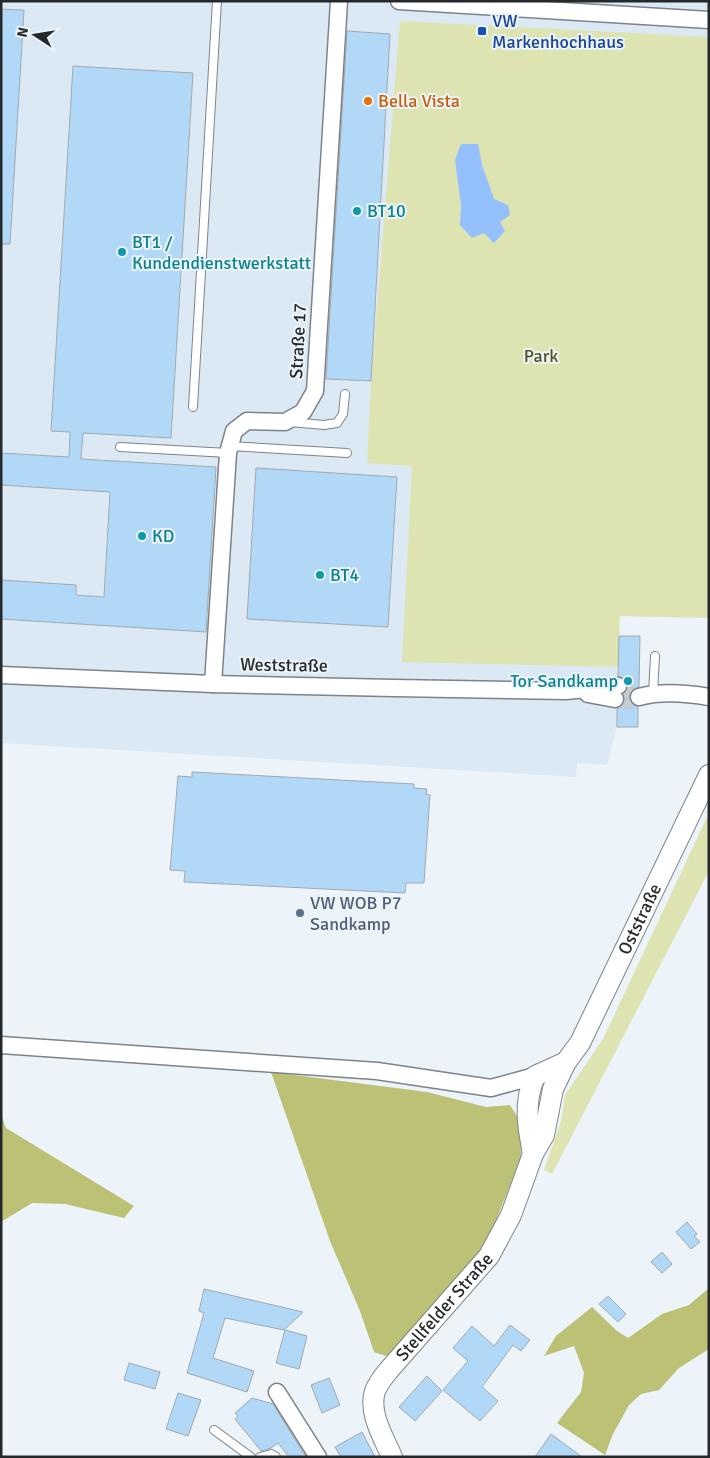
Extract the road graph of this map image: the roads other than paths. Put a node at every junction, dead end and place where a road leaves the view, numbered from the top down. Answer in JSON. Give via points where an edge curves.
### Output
{"nodes":[{"id":1,"x":217,"y":1,"type":"edge"},
{"id":2,"x":339,"y":1,"type":"edge"},
{"id":3,"x":398,"y":1,"type":"edge"},
{"id":4,"x":517,"y":5,"type":"edge"},
{"id":5,"x":709,"y":20,"type":"edge"},
{"id":6,"x":345,"y":394,"type":"dead end"},
{"id":7,"x":193,"y":407,"type":"dead end"},
{"id":8,"x":285,"y":422,"type":"junction"},
{"id":9,"x":120,"y":447,"type":"dead end"},
{"id":10,"x":228,"y":449,"type":"junction"},
{"id":11,"x":347,"y":453,"type":"dead end"},
{"id":12,"x":655,"y":656,"type":"dead end"},
{"id":13,"x":1,"y":675,"type":"edge"},
{"id":14,"x":213,"y":684,"type":"junction"},
{"id":15,"x":616,"y":692,"type":"tunnel mouth"},
{"id":16,"x":644,"y":692,"type":"joint"},
{"id":17,"x":704,"y":694,"type":"edge"},
{"id":18,"x":709,"y":775,"type":"edge"},
{"id":19,"x":1,"y":1045,"type":"edge"},
{"id":20,"x":566,"y":1062,"type":"junction"},
{"id":21,"x":535,"y":1076,"type":"junction"},
{"id":22,"x":533,"y":1154,"type":"junction"},
{"id":23,"x":277,"y":1392,"type":"dead end"},
{"id":24,"x":214,"y":1430,"type":"dead end"},
{"id":25,"x":251,"y":1457,"type":"edge"},
{"id":26,"x":260,"y":1457,"type":"edge"},
{"id":27,"x":276,"y":1457,"type":"edge"},
{"id":28,"x":318,"y":1457,"type":"edge"},
{"id":29,"x":392,"y":1457,"type":"edge"}],
"edges":[{"from":1,"to":7,"type":"lane"},
{"from":2,"to":8,"type":"street","name":"Straße 17","via":[[315,391],[303,412]]},
{"from":3,"to":4,"type":"street"},
{"from":4,"to":5,"type":"street"},
{"from":6,"to":8,"type":"lane","via":[[343,414],[337,423]]},
{"from":8,"to":10,"type":"street","via":[[247,421],[234,431]]},
{"from":9,"to":10,"type":"lane"},
{"from":10,"to":11,"type":"lane"},
{"from":10,"to":14,"type":"street"},
{"from":12,"to":16,"type":"lane"},
{"from":13,"to":14,"type":"street","name":"Weststraße"},
{"from":14,"to":15,"type":"street","name":"Weststraße"},
{"from":16,"to":17,"type":"street"},
{"from":18,"to":20,"type":"street","name":"Oststraße","via":[[580,1043]]},
{"from":19,"to":21,"type":"street","via":[[377,1071],[491,1088]]},
{"from":20,"to":21,"type":"street"},
{"from":20,"to":22,"type":"street","name":"Oststraße","via":[[553,1089],[544,1134]]},
{"from":21,"to":22,"type":"street","via":[[527,1104]]},
{"from":22,"to":29,"type":"street","name":"Stellfelder Straße","via":[[511,1215],[489,1256],[388,1371],[376,1390],[376,1416]]},
{"from":23,"to":28,"type":"street"},
{"from":24,"to":25,"type":"lane"},
{"from":26,"to":27,"type":"lane","via":[[271,1454]]}]}
